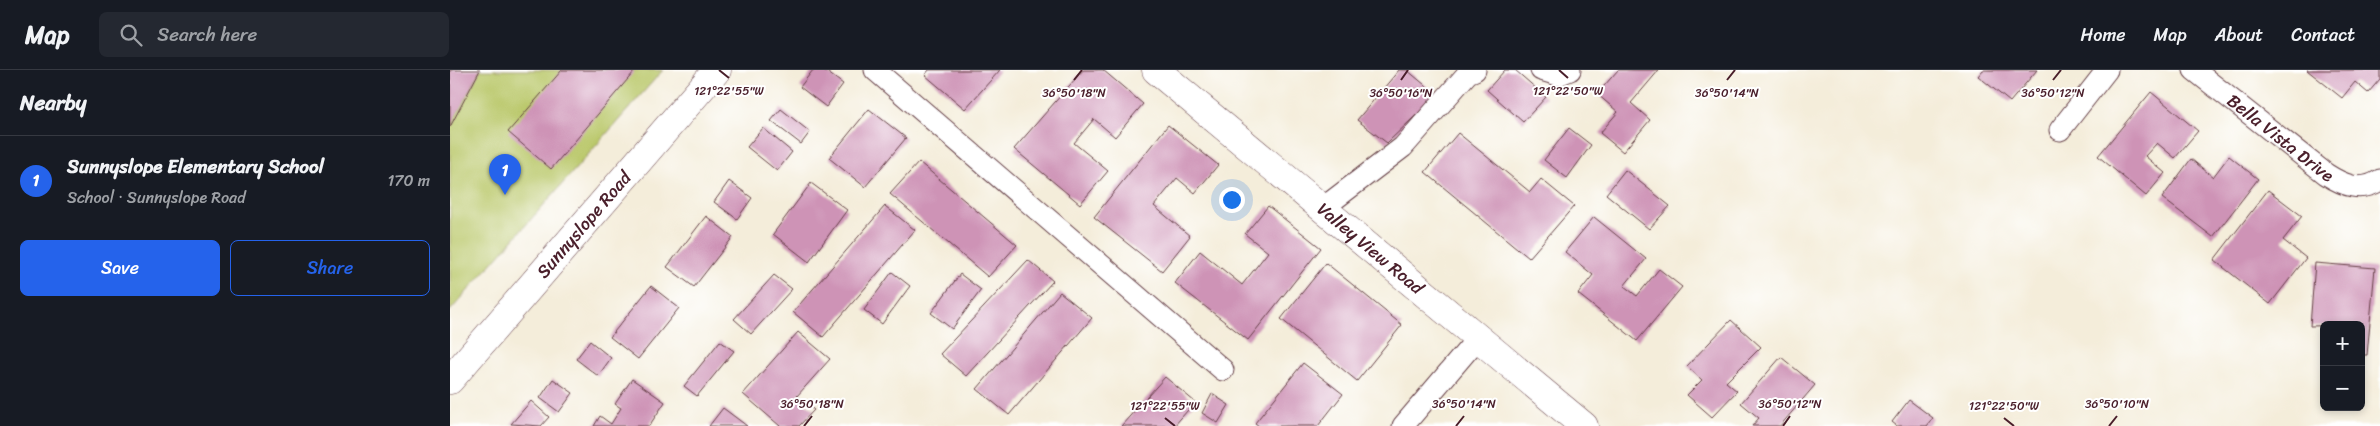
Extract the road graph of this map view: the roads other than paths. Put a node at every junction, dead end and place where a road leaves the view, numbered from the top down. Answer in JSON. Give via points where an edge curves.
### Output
{"nodes":[{"id":1,"x":717,"y":70,"type":"edge"},
{"id":2,"x":875,"y":70,"type":"edge"},
{"id":3,"x":1156,"y":70,"type":"edge"},
{"id":4,"x":1475,"y":70,"type":"edge"},
{"id":5,"x":1541,"y":70,"type":"edge"},
{"id":6,"x":1570,"y":70,"type":"edge"},
{"id":7,"x":2107,"y":70,"type":"edge"},
{"id":8,"x":2194,"y":70,"type":"edge"},
{"id":9,"x":2060,"y":130,"type":"dead end"},
{"id":10,"x":2377,"y":182,"type":"edge"},
{"id":11,"x":1324,"y":208,"type":"junction"},
{"id":12,"x":1477,"y":338,"type":"junction"},
{"id":13,"x":1223,"y":370,"type":"dead end"},
{"id":14,"x":450,"y":380,"type":"edge"},
{"id":15,"x":1403,"y":426,"type":"edge"},
{"id":16,"x":1584,"y":426,"type":"edge"}],
"edges":[{"from":1,"to":14,"type":"street","name":"Sunnyslope Road"},
{"from":2,"to":13,"type":"street"},
{"from":3,"to":11,"type":"street","name":"Valley View Road"},
{"from":4,"to":11,"type":"street","via":[[1468,73],[1403,147]]},
{"from":5,"to":6,"type":"street","via":[[1558,75]]},
{"from":7,"to":9,"type":"street"},
{"from":8,"to":10,"type":"street","name":"Bella Vista Drive","via":[[2326,174],[2350,187]]},
{"from":11,"to":12,"type":"street","name":"Valley View Road"},
{"from":12,"to":15,"type":"street"},
{"from":12,"to":16,"type":"street","name":"Valley View Road"}]}
